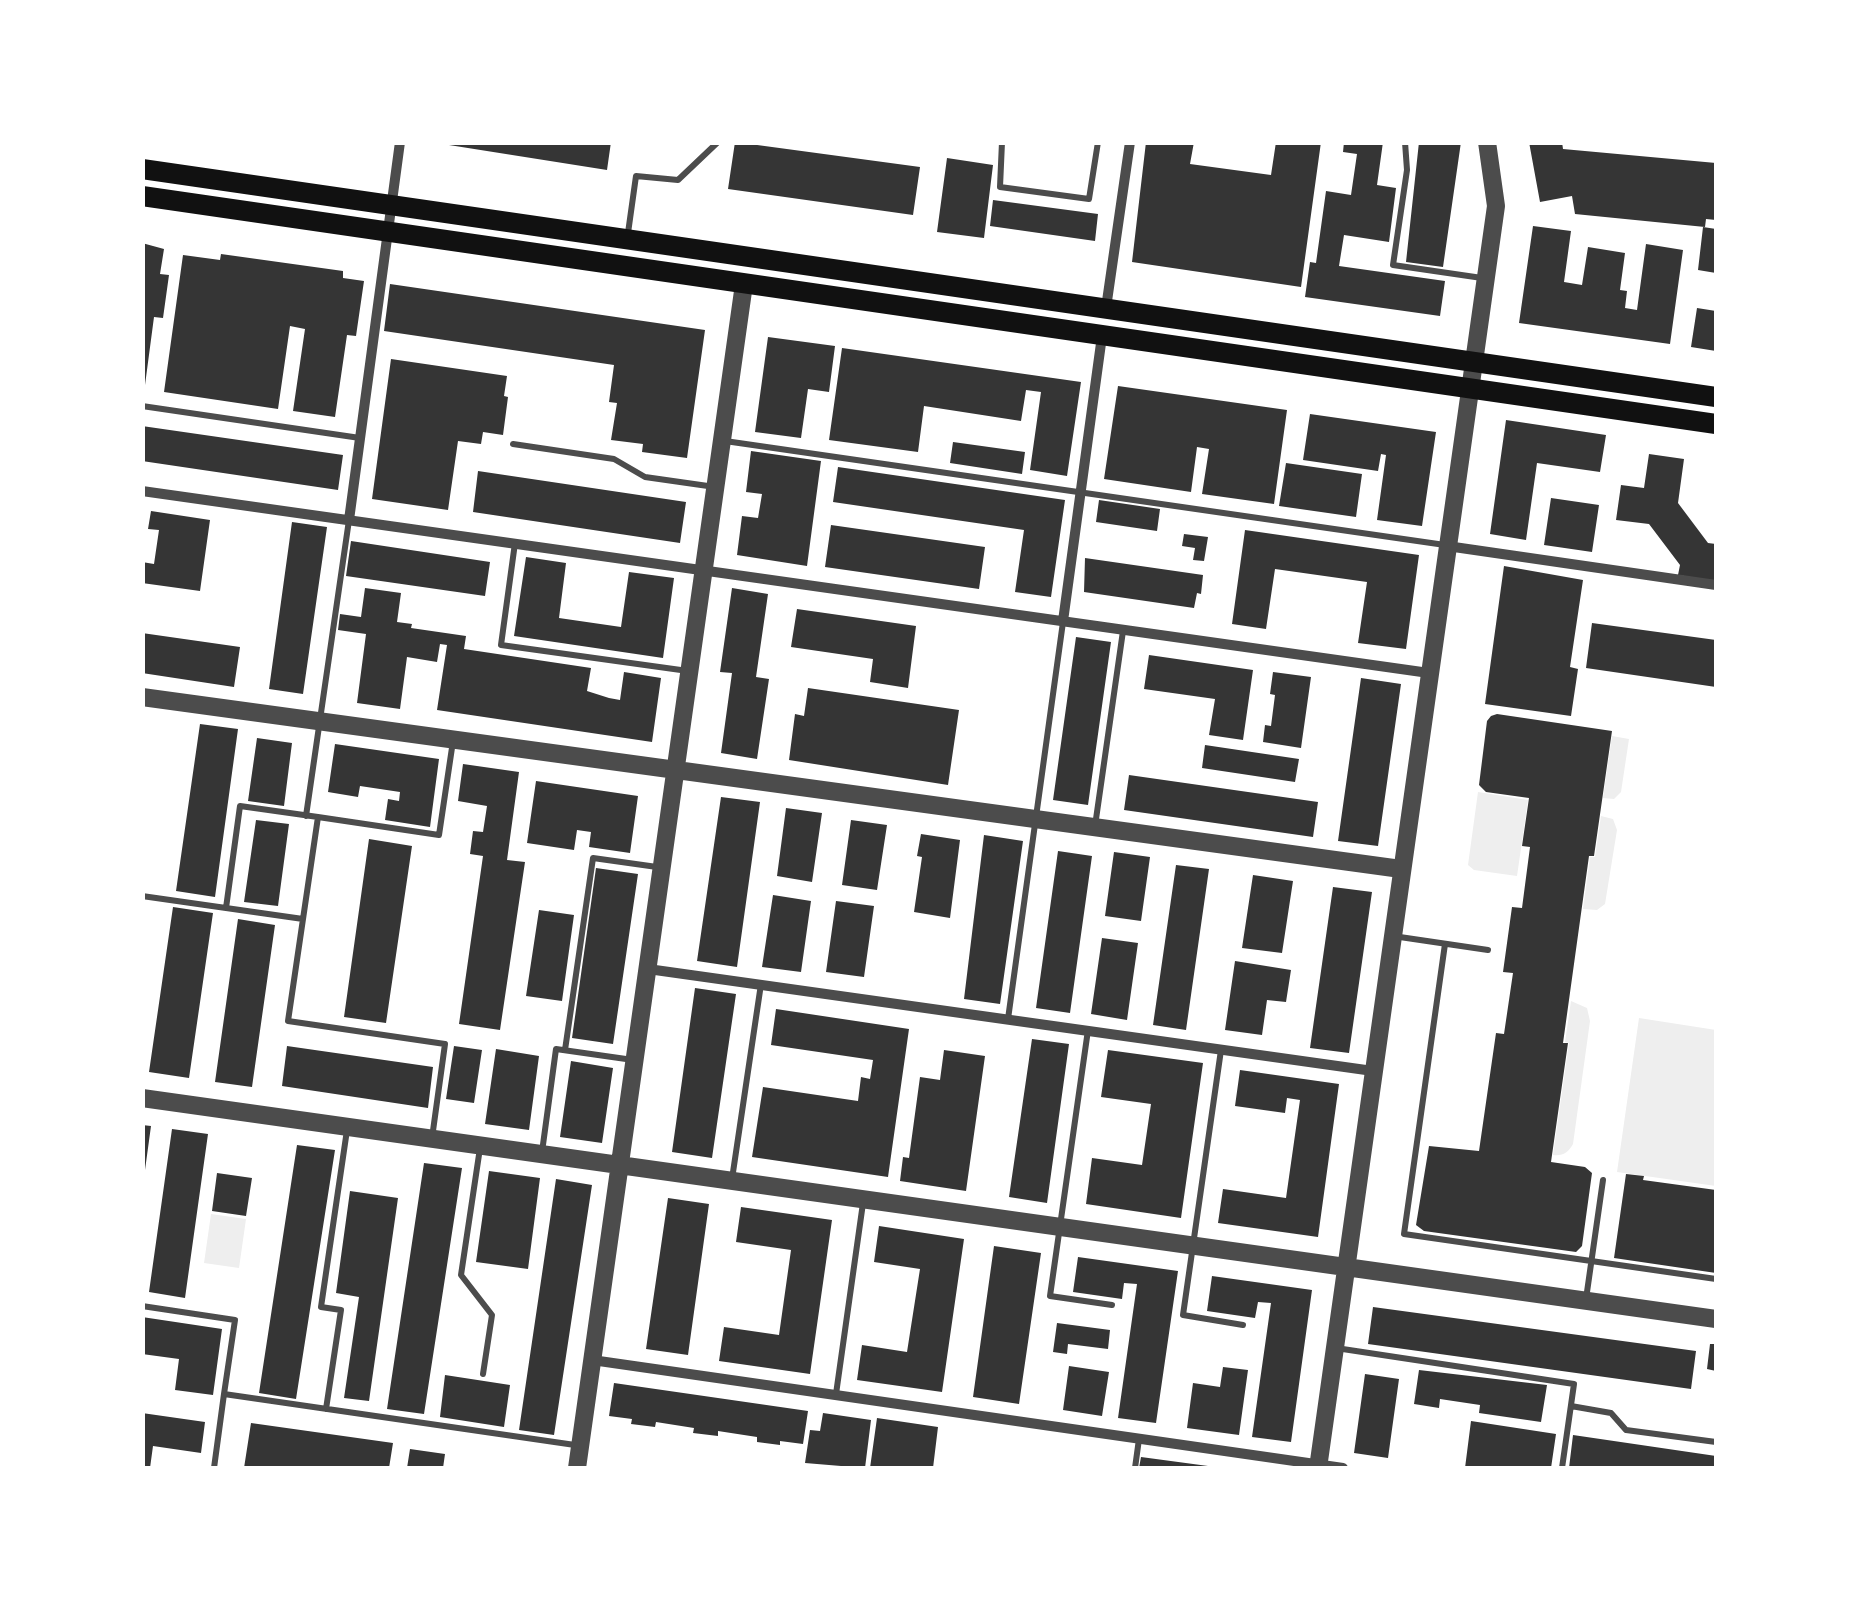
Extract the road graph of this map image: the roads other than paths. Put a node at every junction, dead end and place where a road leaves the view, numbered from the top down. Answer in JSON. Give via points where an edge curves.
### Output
{"nodes":[{"id":1,"x":400,"y":142,"type":"edge"},
{"id":2,"x":718,"y":142,"type":"edge"},
{"id":3,"x":1002,"y":142,"type":"edge"},
{"id":4,"x":1098,"y":142,"type":"edge"},
{"id":5,"x":1130,"y":142,"type":"edge"},
{"id":6,"x":1404,"y":142,"type":"edge"},
{"id":7,"x":1487,"y":142,"type":"edge"},
{"id":8,"x":142,"y":169,"type":"edge"},
{"id":9,"x":142,"y":196,"type":"edge"},
{"id":10,"x":392,"y":206,"type":"junction"},
{"id":11,"x":388,"y":232,"type":"junction"},
{"id":12,"x":627,"y":240,"type":"junction"},
{"id":13,"x":1485,"y":279,"type":"junction"},
{"id":14,"x":744,"y":284,"type":"junction"},
{"id":15,"x":1106,"y":309,"type":"junction"},
{"id":16,"x":1102,"y":336,"type":"junction"},
{"id":17,"x":1472,"y":362,"type":"junction"},
{"id":18,"x":1468,"y":390,"type":"junction"},
{"id":19,"x":1716,"y":397,"type":"edge"},
{"id":20,"x":142,"y":406,"type":"edge"},
{"id":21,"x":1716,"y":424,"type":"edge"},
{"id":22,"x":360,"y":438,"type":"junction"},
{"id":23,"x":722,"y":440,"type":"junction"},
{"id":24,"x":513,"y":444,"type":"dead end"},
{"id":25,"x":716,"y":487,"type":"junction"},
{"id":26,"x":142,"y":491,"type":"edge"},
{"id":27,"x":1080,"y":492,"type":"junction"},
{"id":28,"x":348,"y":520,"type":"junction"},
{"id":29,"x":515,"y":544,"type":"junction"},
{"id":30,"x":1446,"y":546,"type":"junction"},
{"id":31,"x":704,"y":570,"type":"junction"},
{"id":32,"x":1716,"y":585,"type":"edge"},
{"id":33,"x":1063,"y":621,"type":"junction"},
{"id":34,"x":1124,"y":630,"type":"junction"},
{"id":35,"x":690,"y":671,"type":"junction"},
{"id":36,"x":1429,"y":672,"type":"junction"},
{"id":37,"x":142,"y":697,"type":"edge"},
{"id":38,"x":320,"y":722,"type":"junction"},
{"id":39,"x":454,"y":740,"type":"junction"},
{"id":40,"x":676,"y":770,"type":"junction"},
{"id":41,"x":306,"y":816,"type":"junction"},
{"id":42,"x":318,"y":817,"type":"junction"},
{"id":43,"x":1035,"y":819,"type":"junction"},
{"id":44,"x":1095,"y":828,"type":"junction"},
{"id":45,"x":662,"y":868,"type":"junction"},
{"id":46,"x":1401,"y":869,"type":"junction"},
{"id":47,"x":142,"y":896,"type":"edge"},
{"id":48,"x":226,"y":908,"type":"junction"},
{"id":49,"x":303,"y":919,"type":"junction"},
{"id":50,"x":1392,"y":936,"type":"junction"},
{"id":51,"x":1445,"y":944,"type":"junction"},
{"id":52,"x":1488,"y":950,"type":"dead end"},
{"id":53,"x":648,"y":969,"type":"junction"},
{"id":54,"x":761,"y":984,"type":"junction"},
{"id":55,"x":1008,"y":1019,"type":"junction"},
{"id":56,"x":1088,"y":1030,"type":"junction"},
{"id":57,"x":1221,"y":1049,"type":"junction"},
{"id":58,"x":566,"y":1050,"type":"junction"},
{"id":59,"x":634,"y":1060,"type":"junction"},
{"id":60,"x":1374,"y":1071,"type":"junction"},
{"id":61,"x":142,"y":1098,"type":"edge"},
{"id":62,"x":348,"y":1126,"type":"junction"},
{"id":63,"x":432,"y":1138,"type":"junction"},
{"id":64,"x":480,"y":1145,"type":"junction"},
{"id":65,"x":541,"y":1154,"type":"junction"},
{"id":66,"x":620,"y":1164,"type":"junction"},
{"id":67,"x":732,"y":1180,"type":"junction"},
{"id":68,"x":1603,"y":1180,"type":"dead end"},
{"id":69,"x":864,"y":1198,"type":"junction"},
{"id":70,"x":1060,"y":1226,"type":"junction"},
{"id":71,"x":1193,"y":1244,"type":"junction"},
{"id":72,"x":1592,"y":1261,"type":"junction"},
{"id":73,"x":1346,"y":1266,"type":"junction"},
{"id":74,"x":1716,"y":1280,"type":"edge"},
{"id":75,"x":1586,"y":1300,"type":"junction"},
{"id":76,"x":1112,"y":1305,"type":"dead end"},
{"id":77,"x":142,"y":1306,"type":"edge"},
{"id":78,"x":1716,"y":1319,"type":"edge"},
{"id":79,"x":1243,"y":1325,"type":"dead end"},
{"id":80,"x":1335,"y":1348,"type":"junction"},
{"id":81,"x":592,"y":1360,"type":"junction"},
{"id":82,"x":482,"y":1374,"type":"dead end"},
{"id":83,"x":224,"y":1394,"type":"junction"},
{"id":84,"x":836,"y":1395,"type":"junction"},
{"id":85,"x":1571,"y":1406,"type":"junction"},
{"id":86,"x":326,"y":1409,"type":"junction"},
{"id":87,"x":1139,"y":1439,"type":"junction"},
{"id":88,"x":1716,"y":1442,"type":"edge"},
{"id":89,"x":580,"y":1446,"type":"junction"},
{"id":90,"x":1318,"y":1467,"type":"edge"},
{"id":91,"x":214,"y":1468,"type":"edge"},
{"id":92,"x":577,"y":1468,"type":"edge"},
{"id":93,"x":1134,"y":1468,"type":"edge"},
{"id":94,"x":1342,"y":1468,"type":"edge"},
{"id":95,"x":1562,"y":1468,"type":"edge"}],
"edges":[{"from":1,"to":10,"type":"street"},
{"from":2,"to":12,"type":"lane","via":[[678,180],[636,176]]},
{"from":3,"to":4,"type":"lane","via":[[1000,186],[1089,199]]},
{"from":5,"to":15,"type":"street"},
{"from":6,"to":13,"type":"lane","via":[[1407,170],[1394,266]]},
{"from":7,"to":13,"type":"street","via":[[1496,206]]},
{"from":8,"to":10,"type":"main road"},
{"from":9,"to":11,"type":"main road"},
{"from":10,"to":11,"type":"street"},
{"from":10,"to":12,"type":"main road"},
{"from":11,"to":14,"type":"main road"},
{"from":11,"to":22,"type":"street"},
{"from":12,"to":15,"type":"main road"},
{"from":13,"to":17,"type":"street"},
{"from":14,"to":16,"type":"main road"},
{"from":14,"to":23,"type":"street"},
{"from":15,"to":17,"type":"main road"},
{"from":16,"to":18,"type":"main road"},
{"from":16,"to":27,"type":"street"},
{"from":17,"to":18,"type":"street"},
{"from":17,"to":19,"type":"main road"},
{"from":18,"to":21,"type":"main road"},
{"from":18,"to":30,"type":"street"},
{"from":20,"to":22,"type":"lane"},
{"from":22,"to":28,"type":"street"},
{"from":23,"to":25,"type":"street"},
{"from":23,"to":27,"type":"lane"},
{"from":24,"to":25,"type":"lane","via":[[614,459],[645,477]]},
{"from":25,"to":31,"type":"street"},
{"from":26,"to":28,"type":"street"},
{"from":27,"to":30,"type":"lane"},
{"from":27,"to":33,"type":"street"},
{"from":28,"to":29,"type":"street"},
{"from":28,"to":38,"type":"lane"},
{"from":29,"to":31,"type":"street"},
{"from":29,"to":35,"type":"lane","via":[[500,645]]},
{"from":30,"to":32,"type":"street"},
{"from":30,"to":36,"type":"street"},
{"from":31,"to":33,"type":"street"},
{"from":31,"to":35,"type":"street"},
{"from":33,"to":34,"type":"street"},
{"from":33,"to":43,"type":"lane"},
{"from":34,"to":36,"type":"street"},
{"from":34,"to":44,"type":"lane"},
{"from":35,"to":40,"type":"street"},
{"from":36,"to":46,"type":"street"},
{"from":37,"to":38,"type":"street"},
{"from":38,"to":39,"type":"street"},
{"from":38,"to":41,"type":"lane"},
{"from":39,"to":40,"type":"street"},
{"from":39,"to":42,"type":"lane","via":[[440,835]]},
{"from":40,"to":43,"type":"street"},
{"from":40,"to":45,"type":"street"},
{"from":41,"to":42,"type":"lane"},
{"from":41,"to":48,"type":"lane","via":[[240,806]]},
{"from":42,"to":49,"type":"lane"},
{"from":43,"to":44,"type":"street"},
{"from":43,"to":55,"type":"lane"},
{"from":44,"to":46,"type":"street"},
{"from":45,"to":53,"type":"street"},
{"from":45,"to":58,"type":"lane","via":[[593,858]]},
{"from":46,"to":50,"type":"street"},
{"from":47,"to":48,"type":"lane"},
{"from":48,"to":49,"type":"lane"},
{"from":49,"to":63,"type":"lane","via":[[288,1022],[446,1044]]},
{"from":50,"to":51,"type":"lane"},
{"from":50,"to":60,"type":"street"},
{"from":51,"to":52,"type":"lane"},
{"from":51,"to":72,"type":"lane","via":[[1404,1234]]},
{"from":53,"to":54,"type":"street"},
{"from":53,"to":59,"type":"street"},
{"from":54,"to":55,"type":"street"},
{"from":54,"to":67,"type":"lane"},
{"from":55,"to":56,"type":"street"},
{"from":56,"to":57,"type":"street"},
{"from":56,"to":70,"type":"lane"},
{"from":57,"to":60,"type":"street"},
{"from":57,"to":71,"type":"lane"},
{"from":58,"to":59,"type":"lane"},
{"from":58,"to":65,"type":"lane","via":[[556,1049]]},
{"from":59,"to":66,"type":"street"},
{"from":60,"to":73,"type":"street"},
{"from":61,"to":62,"type":"street"},
{"from":62,"to":63,"type":"street"},
{"from":62,"to":86,"type":"lane","via":[[322,1307],[341,1310]]},
{"from":63,"to":64,"type":"street"},
{"from":64,"to":65,"type":"street"},
{"from":64,"to":82,"type":"lane","via":[[461,1275],[492,1315]]},
{"from":65,"to":66,"type":"street"},
{"from":66,"to":67,"type":"street"},
{"from":66,"to":81,"type":"street"},
{"from":67,"to":69,"type":"street"},
{"from":68,"to":72,"type":"lane"},
{"from":69,"to":70,"type":"street"},
{"from":69,"to":84,"type":"lane"},
{"from":70,"to":71,"type":"street"},
{"from":70,"to":76,"type":"lane","via":[[1050,1296]]},
{"from":71,"to":73,"type":"street"},
{"from":71,"to":79,"type":"lane","via":[[1183,1315]]},
{"from":72,"to":74,"type":"lane"},
{"from":72,"to":75,"type":"lane"},
{"from":73,"to":75,"type":"street"},
{"from":73,"to":80,"type":"street"},
{"from":75,"to":78,"type":"street"},
{"from":77,"to":83,"type":"lane","via":[[235,1320]]},
{"from":80,"to":85,"type":"lane","via":[[1574,1384]]},
{"from":80,"to":90,"type":"street"},
{"from":81,"to":84,"type":"street"},
{"from":81,"to":89,"type":"street"},
{"from":83,"to":86,"type":"lane"},
{"from":83,"to":91,"type":"lane"},
{"from":84,"to":87,"type":"street"},
{"from":85,"to":88,"type":"lane","via":[[1611,1412],[1626,1430]]},
{"from":85,"to":95,"type":"lane"},
{"from":86,"to":89,"type":"lane"},
{"from":87,"to":90,"type":"street"},
{"from":87,"to":93,"type":"lane"},
{"from":89,"to":92,"type":"street"},
{"from":90,"to":94,"type":"street"}]}
